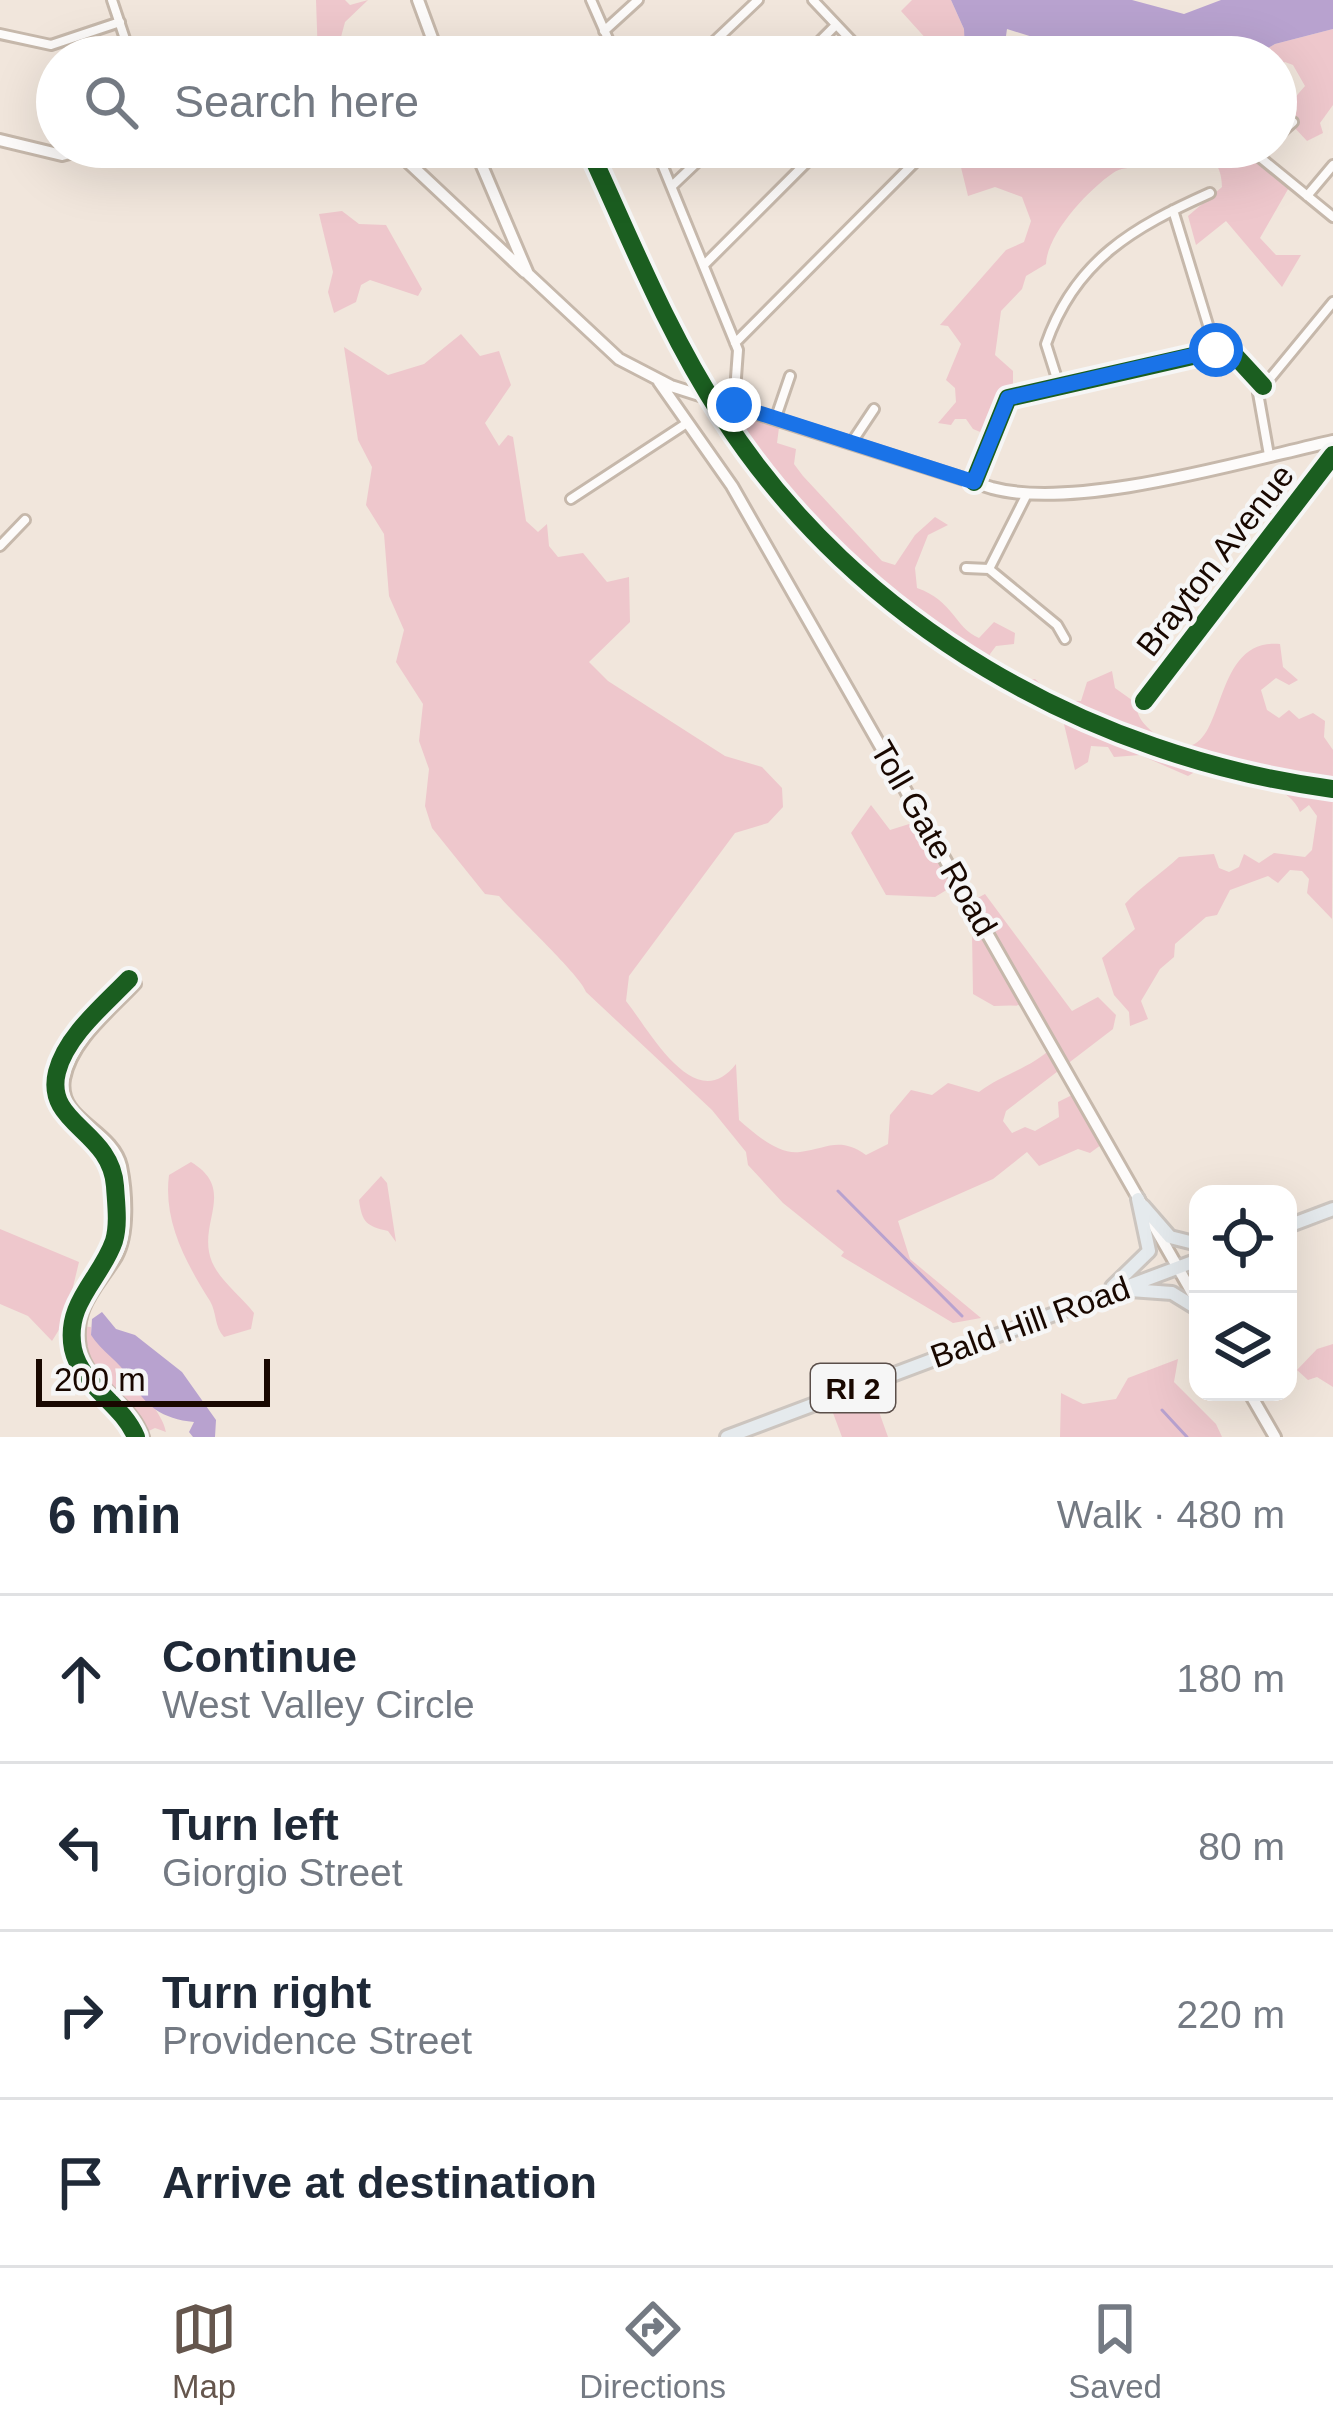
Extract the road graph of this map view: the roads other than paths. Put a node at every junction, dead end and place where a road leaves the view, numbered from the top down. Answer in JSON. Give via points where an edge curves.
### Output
{"nodes":[{"id":1,"x":112,"y":0,"type":"edge"},
{"id":2,"x":418,"y":0,"type":"edge"},
{"id":3,"x":591,"y":0,"type":"edge"},
{"id":4,"x":638,"y":0,"type":"edge"},
{"id":5,"x":758,"y":0,"type":"edge"},
{"id":6,"x":813,"y":0,"type":"edge"},
{"id":7,"x":120,"y":22,"type":"junction"},
{"id":8,"x":836,"y":25,"type":"junction"},
{"id":9,"x":604,"y":31,"type":"junction"},
{"id":10,"x":0,"y":34,"type":"edge"},
{"id":11,"x":78,"y":36,"type":"edge"},
{"id":12,"x":124,"y":36,"type":"edge"},
{"id":13,"x":431,"y":36,"type":"edge"},
{"id":14,"x":606,"y":36,"type":"edge"},
{"id":15,"x":720,"y":36,"type":"edge"},
{"id":16,"x":825,"y":36,"type":"edge"},
{"id":17,"x":847,"y":36,"type":"edge"},
{"id":18,"x":36,"y":42,"type":"edge"},
{"id":19,"x":0,"y":140,"type":"edge"},
{"id":20,"x":36,"y":148,"type":"edge"},
{"id":21,"x":1333,"y":165,"type":"edge"},
{"id":22,"x":414,"y":168,"type":"edge"},
{"id":23,"x":483,"y":168,"type":"edge"},
{"id":24,"x":664,"y":168,"type":"edge"},
{"id":25,"x":691,"y":168,"type":"edge"},
{"id":26,"x":801,"y":168,"type":"edge"},
{"id":27,"x":909,"y":168,"type":"edge"},
{"id":28,"x":1277,"y":168,"type":"edge"},
{"id":29,"x":672,"y":186,"type":"junction"},
{"id":30,"x":1210,"y":193,"type":"dead end"},
{"id":31,"x":1306,"y":196,"type":"junction"},
{"id":32,"x":1173,"y":210,"type":"junction"},
{"id":33,"x":1333,"y":217,"type":"edge"},
{"id":34,"x":704,"y":264,"type":"junction"},
{"id":35,"x":528,"y":274,"type":"junction"},
{"id":36,"x":1333,"y":302,"type":"edge"},
{"id":37,"x":1322,"y":316,"type":"junction"},
{"id":38,"x":1333,"y":324,"type":"edge"},
{"id":39,"x":735,"y":343,"type":"junction"},
{"id":40,"x":1216,"y":350,"type":"junction"},
{"id":41,"x":790,"y":376,"type":"dead end"},
{"id":42,"x":658,"y":382,"type":"junction"},
{"id":43,"x":1059,"y":385,"type":"junction"},
{"id":44,"x":1263,"y":386,"type":"junction"},
{"id":45,"x":734,"y":405,"type":"junction"},
{"id":46,"x":874,"y":410,"type":"dead end"},
{"id":47,"x":776,"y":418,"type":"junction"},
{"id":48,"x":688,"y":422,"type":"junction"},
{"id":49,"x":1333,"y":441,"type":"edge"},
{"id":50,"x":852,"y":442,"type":"junction"},
{"id":51,"x":1269,"y":454,"type":"junction"},
{"id":52,"x":1333,"y":454,"type":"edge"},
{"id":53,"x":974,"y":482,"type":"junction"},
{"id":54,"x":1027,"y":494,"type":"junction"},
{"id":55,"x":571,"y":499,"type":"dead end"},
{"id":56,"x":26,"y":520,"type":"dead end"},
{"id":57,"x":0,"y":546,"type":"edge"},
{"id":58,"x":966,"y":568,"type":"dead end"},
{"id":59,"x":989,"y":569,"type":"junction"},
{"id":60,"x":1065,"y":639,"type":"dead end"},
{"id":61,"x":1144,"y":701,"type":"dead end"},
{"id":62,"x":133,"y":982,"type":"dead end"},
{"id":63,"x":1138,"y":1199,"type":"junction"},
{"id":64,"x":1333,"y":1209,"type":"edge"},
{"id":65,"x":1297,"y":1223,"type":"edge"},
{"id":66,"x":1189,"y":1242,"type":"edge"},
{"id":67,"x":1189,"y":1263,"type":"edge"},
{"id":68,"x":1177,"y":1268,"type":"junction"},
{"id":69,"x":1117,"y":1290,"type":"junction"},
{"id":70,"x":1191,"y":1293,"type":"edge"},
{"id":71,"x":1100,"y":1296,"type":"junction"},
{"id":72,"x":1189,"y":1302,"type":"edge"},
{"id":73,"x":1254,"y":1401,"type":"edge"},
{"id":74,"x":140,"y":1437,"type":"edge"},
{"id":75,"x":727,"y":1437,"type":"edge"},
{"id":76,"x":1275,"y":1437,"type":"edge"}],
"edges":[{"from":1,"to":7,"type":"street"},
{"from":2,"to":13,"type":"main road"},
{"from":3,"to":9,"type":"street"},
{"from":4,"to":9,"type":"street"},
{"from":5,"to":15,"type":"street"},
{"from":6,"to":8,"type":"street"},
{"from":7,"to":11,"type":"street"},
{"from":7,"to":12,"type":"street"},
{"from":8,"to":16,"type":"street"},
{"from":8,"to":17,"type":"street"},
{"from":9,"to":14,"type":"street"},
{"from":10,"to":18,"type":"street"},
{"from":19,"to":20,"type":"main road"},
{"from":21,"to":31,"type":"street"},
{"from":22,"to":35,"type":"main road"},
{"from":23,"to":35,"type":"main road"},
{"from":24,"to":29,"type":"street"},
{"from":25,"to":29,"type":"street"},
{"from":26,"to":34,"type":"street"},
{"from":27,"to":39,"type":"street"},
{"from":28,"to":31,"type":"street"},
{"from":29,"to":34,"type":"street"},
{"from":30,"to":32,"type":"street"},
{"from":31,"to":33,"type":"street"},
{"from":32,"to":40,"type":"street"},
{"from":32,"to":43,"type":"street","via":[[1119,238],[1078,287],[1046,344]]},
{"from":34,"to":39,"type":"street"},
{"from":35,"to":42,"type":"main road","via":[[617,358]]},
{"from":36,"to":37,"type":"street"},
{"from":37,"to":38,"type":"street"},
{"from":37,"to":44,"type":"street"},
{"from":39,"to":45,"type":"street"},
{"from":40,"to":43,"type":"street"},
{"from":40,"to":44,"type":"street","via":[[1228,348]]},
{"from":41,"to":47,"type":"street"},
{"from":42,"to":45,"type":"main road"},
{"from":42,"to":48,"type":"main road","name":"Toll Gate Road"},
{"from":43,"to":53,"type":"street","via":[[1008,398]]},
{"from":44,"to":51,"type":"street"},
{"from":45,"to":47,"type":"main road"},
{"from":46,"to":50,"type":"street"},
{"from":47,"to":50,"type":"main road"},
{"from":48,"to":55,"type":"street"},
{"from":48,"to":63,"type":"main road","name":"Toll Gate Road","via":[[744,506]]},
{"from":49,"to":51,"type":"main road"},
{"from":50,"to":53,"type":"main road"},
{"from":51,"to":54,"type":"main road","via":[[1070,496]]},
{"from":52,"to":61,"type":"street","name":"Brayton Avenue"},
{"from":53,"to":54,"type":"main road"},
{"from":54,"to":59,"type":"street"},
{"from":56,"to":57,"type":"street"},
{"from":58,"to":59,"type":"street"},
{"from":59,"to":60,"type":"street"},
{"from":62,"to":74,"type":"street","via":[[68,1046],[55,1088],[62,1112],[100,1142],[114,1174],[116,1232],[79,1299],[73,1348],[79,1366]]},
{"from":63,"to":66,"type":"main road","via":[[1170,1237]]},
{"from":63,"to":68,"type":"main road","name":"Toll Gate Road"},
{"from":63,"to":71,"type":"main road","via":[[1150,1252]]},
{"from":64,"to":65,"type":"main road"},
{"from":67,"to":68,"type":"main road","name":"Bald Hill Road","number":"RI 2"},
{"from":68,"to":69,"type":"main road","name":"Bald Hill Road","number":"RI 2"},
{"from":68,"to":70,"type":"main road","name":"Toll Gate Road"},
{"from":69,"to":71,"type":"main road","name":"Bald Hill Road","number":"RI 2"},
{"from":69,"to":72,"type":"main road","via":[[1163,1291]]},
{"from":71,"to":75,"type":"main road","name":"Bald Hill Road","number":"RI 2"},
{"from":73,"to":76,"type":"main road"}]}
